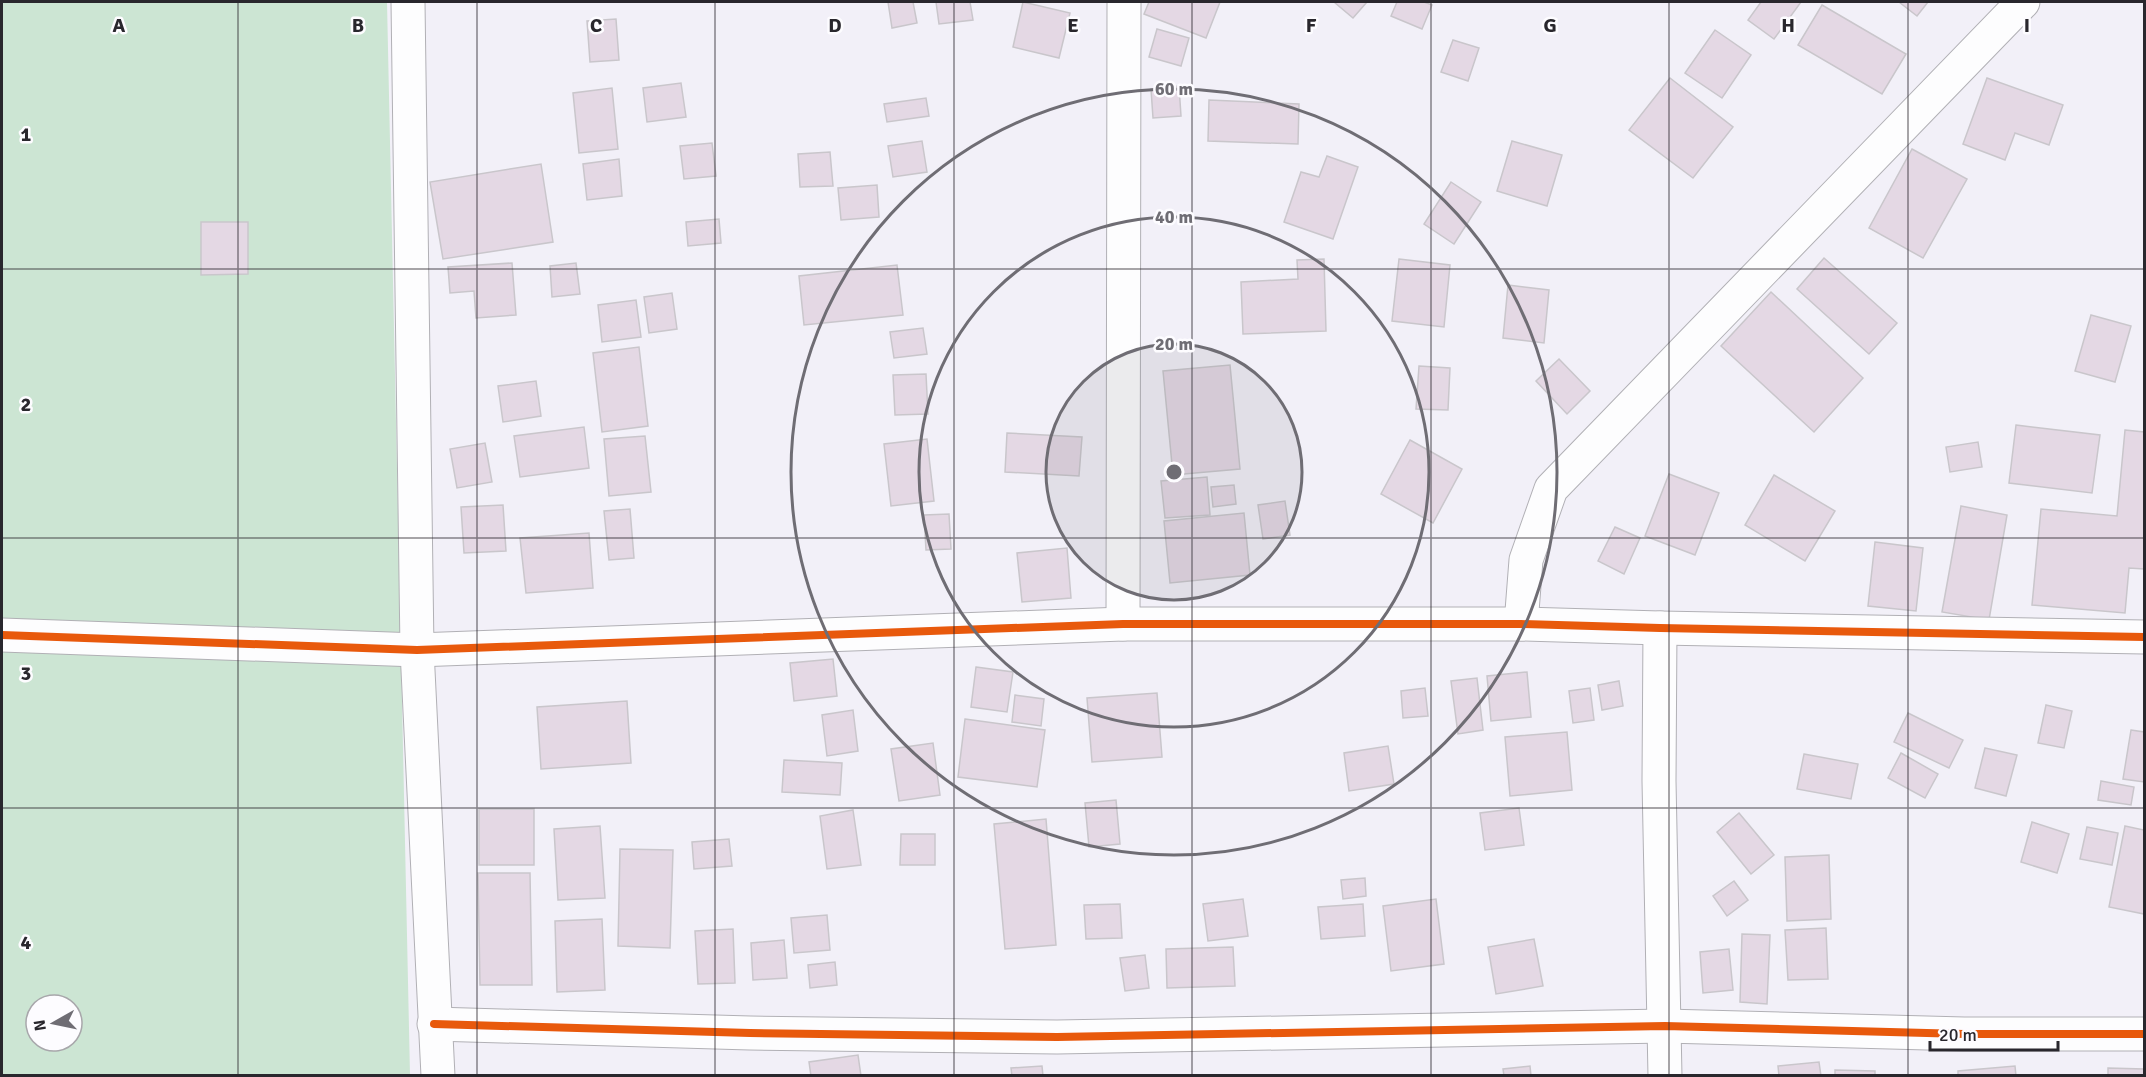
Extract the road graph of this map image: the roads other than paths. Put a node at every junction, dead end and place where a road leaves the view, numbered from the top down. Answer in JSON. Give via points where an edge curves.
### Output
{"nodes":[{"id":1,"x":408,"y":2,"type":"edge"},
{"id":2,"x":1124,"y":2,"type":"edge"},
{"id":3,"x":2024,"y":2,"type":"edge"},
{"id":4,"x":1123,"y":624,"type":"junction"},
{"id":5,"x":1521,"y":624,"type":"junction"},
{"id":6,"x":1660,"y":628,"type":"junction"},
{"id":7,"x":2,"y":635,"type":"edge"},
{"id":8,"x":2145,"y":637,"type":"edge"},
{"id":9,"x":417,"y":650,"type":"junction"},
{"id":10,"x":434,"y":1024,"type":"junction"},
{"id":11,"x":1665,"y":1026,"type":"junction"},
{"id":12,"x":2145,"y":1034,"type":"edge"},
{"id":13,"x":438,"y":1076,"type":"edge"},
{"id":14,"x":1665,"y":1076,"type":"edge"}],
"edges":[{"from":1,"to":9,"type":"street"},
{"from":2,"to":4,"type":"street"},
{"from":3,"to":5,"type":"street","via":[[1551,489],[1527,560]]},
{"from":4,"to":5,"type":"street"},
{"from":4,"to":9,"type":"street"},
{"from":5,"to":6,"type":"street"},
{"from":6,"to":8,"type":"street"},
{"from":6,"to":11,"type":"street"},
{"from":7,"to":9,"type":"street"},
{"from":9,"to":10,"type":"street"},
{"from":10,"to":11,"type":"street","via":[[1057,1037]]},
{"from":10,"to":13,"type":"street"},
{"from":11,"to":12,"type":"street","via":[[1964,1034]]},
{"from":11,"to":14,"type":"street"}]}
